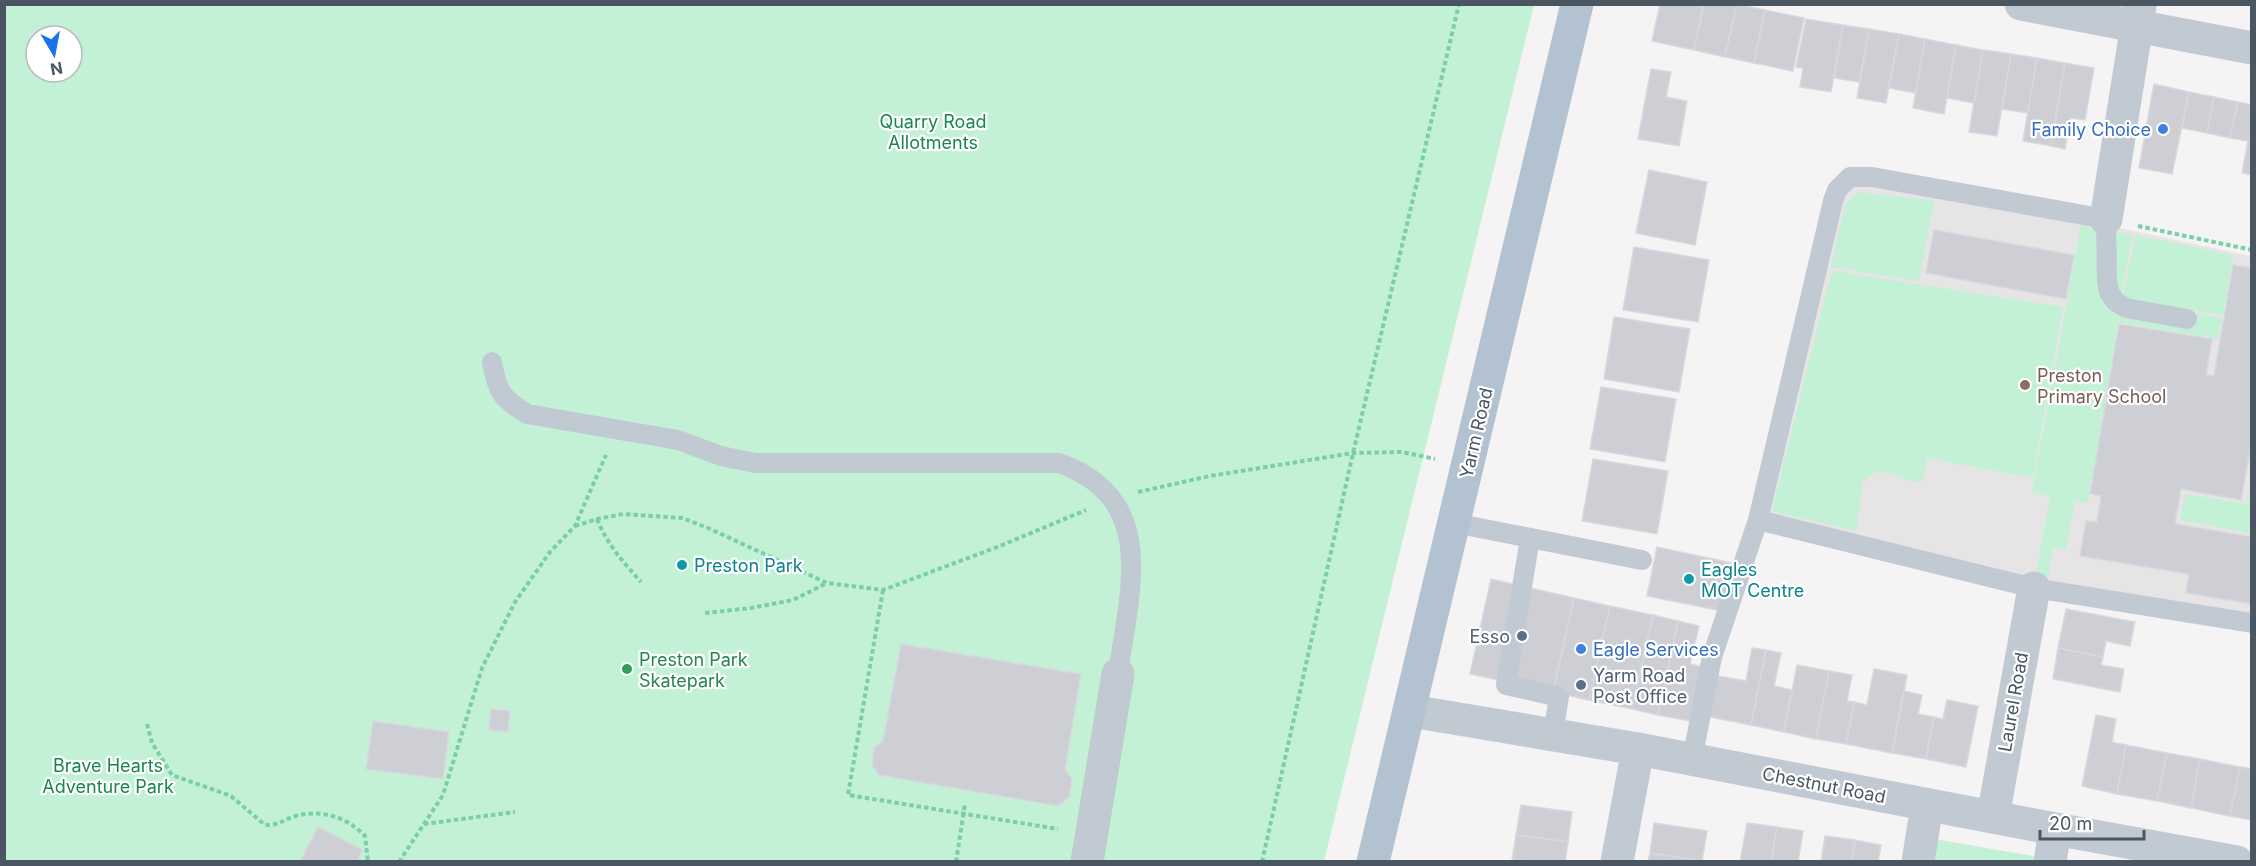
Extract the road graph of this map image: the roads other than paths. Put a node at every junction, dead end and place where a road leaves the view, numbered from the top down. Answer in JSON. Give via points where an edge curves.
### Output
{"nodes":[{"id":1,"x":1577,"y":4,"type":"edge"},
{"id":2,"x":2022,"y":4,"type":"edge"},
{"id":3,"x":2138,"y":15,"type":"edge"},
{"id":4,"x":2252,"y":48,"type":"edge"},
{"id":5,"x":2106,"y":219,"type":"junction"},
{"id":6,"x":2187,"y":319,"type":"dead end"},
{"id":7,"x":492,"y":362,"type":"dead end"},
{"id":8,"x":1758,"y":520,"type":"junction"},
{"id":9,"x":1454,"y":523,"type":"junction"},
{"id":10,"x":1530,"y":538,"type":"junction"},
{"id":11,"x":1642,"y":560,"type":"dead end"},
{"id":12,"x":2034,"y":588,"type":"junction"},
{"id":13,"x":2252,"y":623,"type":"edge"},
{"id":14,"x":1118,"y":674,"type":"joint"},
{"id":15,"x":1411,"y":711,"type":"junction"},
{"id":16,"x":1553,"y":734,"type":"junction"},
{"id":17,"x":1638,"y":749,"type":"junction"},
{"id":18,"x":1692,"y":760,"type":"junction"},
{"id":19,"x":1926,"y":805,"type":"junction"},
{"id":20,"x":1993,"y":817,"type":"junction"},
{"id":21,"x":2055,"y":829,"type":"junction"},
{"id":22,"x":1087,"y":861,"type":"edge"},
{"id":23,"x":1373,"y":861,"type":"edge"},
{"id":24,"x":1617,"y":861,"type":"edge"},
{"id":25,"x":1918,"y":861,"type":"edge"},
{"id":26,"x":2050,"y":861,"type":"edge"},
{"id":27,"x":2237,"y":861,"type":"edge"}],
"edges":[{"from":1,"to":9,"type":"main road","name":"Yarm Road"},
{"from":2,"to":3,"type":"street"},
{"from":3,"to":4,"type":"street"},
{"from":3,"to":5,"type":"street"},
{"from":5,"to":6,"type":"lane","via":[[2107,281],[2116,302],[2126,308]]},
{"from":5,"to":8,"type":"lane","via":[[1872,177],[1850,177],[1842,183],[1833,201]]},
{"from":7,"to":14,"type":"lane","via":[[496,385],[506,401],[527,414],[678,440],[755,463],[1059,463],[1076,470],[1113,498],[1127,528],[1133,562]]},
{"from":8,"to":12,"type":"lane"},
{"from":8,"to":18,"type":"lane","via":[[1712,657]]},
{"from":9,"to":10,"type":"lane"},
{"from":9,"to":15,"type":"main road","name":"Yarm Road"},
{"from":10,"to":11,"type":"lane"},
{"from":10,"to":16,"type":"lane","via":[[1506,685],[1559,697]]},
{"from":12,"to":13,"type":"lane"},
{"from":12,"to":20,"type":"street","name":"Laurel Road"},
{"from":14,"to":22,"type":"street"},
{"from":15,"to":16,"type":"street","name":"Chestnut Road"},
{"from":15,"to":23,"type":"main road","name":"Yarm Road"},
{"from":16,"to":17,"type":"street","name":"Chestnut Road"},
{"from":17,"to":18,"type":"street","name":"Chestnut Road"},
{"from":17,"to":24,"type":"street"},
{"from":18,"to":19,"type":"street","name":"Chestnut Road"},
{"from":19,"to":20,"type":"street","name":"Chestnut Road"},
{"from":19,"to":25,"type":"street"},
{"from":20,"to":21,"type":"street","name":"Chestnut Road"},
{"from":21,"to":26,"type":"street"},
{"from":21,"to":27,"type":"street","name":"Chestnut Road"}]}
